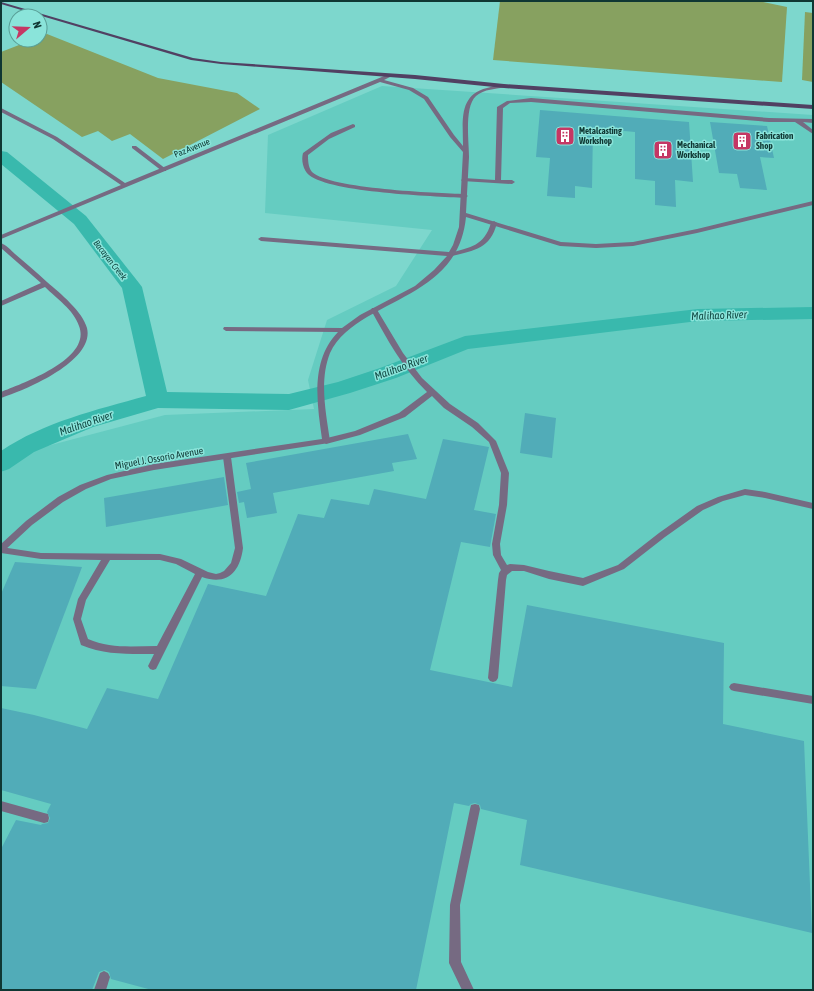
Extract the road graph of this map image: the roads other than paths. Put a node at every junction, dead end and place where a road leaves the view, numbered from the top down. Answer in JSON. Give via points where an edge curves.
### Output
{"nodes":[{"id":1,"x":1,"y":3,"type":"edge"},
{"id":2,"x":390,"y":76,"type":"junction"},
{"id":3,"x":380,"y":80,"type":"junction"},
{"id":4,"x":504,"y":86,"type":"junction"},
{"id":5,"x":813,"y":107,"type":"edge"},
{"id":6,"x":1,"y":110,"type":"edge"},
{"id":7,"x":813,"y":121,"type":"edge"},
{"id":8,"x":798,"y":122,"type":"junction"},
{"id":9,"x":352,"y":126,"type":"dead end"},
{"id":10,"x":813,"y":132,"type":"edge"},
{"id":11,"x":134,"y":147,"type":"dead end"},
{"id":12,"x":466,"y":152,"type":"junction"},
{"id":13,"x":164,"y":170,"type":"junction"},
{"id":14,"x":464,"y":180,"type":"junction"},
{"id":15,"x":498,"y":181,"type":"junction"},
{"id":16,"x":512,"y":182,"type":"dead end"},
{"id":17,"x":124,"y":185,"type":"junction"},
{"id":18,"x":465,"y":196,"type":"junction"},
{"id":19,"x":813,"y":203,"type":"edge"},
{"id":20,"x":464,"y":214,"type":"junction"},
{"id":21,"x":494,"y":223,"type":"junction"},
{"id":22,"x":1,"y":237,"type":"edge"},
{"id":23,"x":260,"y":239,"type":"dead end"},
{"id":24,"x":1,"y":245,"type":"edge"},
{"id":25,"x":452,"y":254,"type":"junction"},
{"id":26,"x":45,"y":284,"type":"junction"},
{"id":27,"x":1,"y":304,"type":"edge"},
{"id":28,"x":374,"y":310,"type":"junction"},
{"id":29,"x":226,"y":329,"type":"dead end"},
{"id":30,"x":344,"y":330,"type":"junction"},
{"id":31,"x":432,"y":392,"type":"junction"},
{"id":32,"x":1,"y":396,"type":"edge"},
{"id":33,"x":326,"y":441,"type":"junction"},
{"id":34,"x":227,"y":456,"type":"junction"},
{"id":35,"x":813,"y":506,"type":"edge"},
{"id":36,"x":1,"y":549,"type":"edge"},
{"id":37,"x":106,"y":557,"type":"junction"},
{"id":38,"x":506,"y":571,"type":"junction"},
{"id":39,"x":200,"y":572,"type":"junction"},
{"id":40,"x":160,"y":650,"type":"junction"},
{"id":41,"x":153,"y":666,"type":"dead end"},
{"id":42,"x":493,"y":678,"type":"dead end"},
{"id":43,"x":734,"y":687,"type":"dead end"},
{"id":44,"x":813,"y":700,"type":"edge"},
{"id":45,"x":1,"y":806,"type":"edge"},
{"id":46,"x":475,"y":809,"type":"dead end"},
{"id":47,"x":44,"y":818,"type":"dead end"},
{"id":48,"x":104,"y":977,"type":"dead end"},
{"id":49,"x":100,"y":990,"type":"edge"},
{"id":50,"x":468,"y":990,"type":"edge"}],
"edges":[{"from":1,"to":2,"type":"street","via":[[209,62]]},
{"from":2,"to":3,"type":"street","name":"Paz Avenue"},
{"from":2,"to":4,"type":"street"},
{"from":3,"to":12,"type":"street","via":[[411,89],[426,98]]},
{"from":3,"to":13,"type":"street","name":"Paz Avenue"},
{"from":4,"to":5,"type":"street"},
{"from":4,"to":12,"type":"street","via":[[480,92],[471,100],[465,122]]},
{"from":6,"to":17,"type":"street","via":[[55,138]]},
{"from":7,"to":8,"type":"street"},
{"from":8,"to":10,"type":"street"},
{"from":8,"to":15,"type":"street","via":[[531,100],[509,102],[500,107]]},
{"from":9,"to":18,"type":"street","via":[[321,141],[305,154],[306,167],[311,174],[324,181],[362,188]]},
{"from":11,"to":13,"type":"street"},
{"from":12,"to":14,"type":"street"},
{"from":13,"to":17,"type":"street","name":"Paz Avenue"},
{"from":14,"to":15,"type":"street"},
{"from":14,"to":18,"type":"street"},
{"from":15,"to":16,"type":"street"},
{"from":17,"to":22,"type":"street","name":"Paz Avenue"},
{"from":18,"to":20,"type":"street"},
{"from":19,"to":21,"type":"street","via":[[633,244],[560,244]]},
{"from":20,"to":21,"type":"street"},
{"from":20,"to":25,"type":"street"},
{"from":21,"to":25,"type":"street","via":[[492,234],[479,247]]},
{"from":23,"to":25,"type":"street"},
{"from":24,"to":26,"type":"street"},
{"from":25,"to":28,"type":"street","via":[[432,276],[409,293]]},
{"from":26,"to":27,"type":"street"},
{"from":26,"to":32,"type":"street","via":[[76,315],[83,326],[82,346],[68,361]]},
{"from":28,"to":30,"type":"street"},
{"from":28,"to":31,"type":"street","via":[[418,380]]},
{"from":29,"to":30,"type":"street"},
{"from":30,"to":33,"type":"street","via":[[328,350],[321,376]]},
{"from":31,"to":33,"type":"street","name":"Miguel J. Ossorio Avenue","via":[[402,415],[357,433]]},
{"from":31,"to":38,"type":"street","via":[[489,436],[497,451],[505,474],[496,544],[497,555]]},
{"from":33,"to":34,"type":"street","name":"Miguel J. Ossorio Avenue"},
{"from":34,"to":36,"type":"street","name":"Miguel J. Ossorio Avenue","via":[[105,478],[63,498],[22,529]]},
{"from":34,"to":39,"type":"street","via":[[236,517],[238,558],[227,574],[211,577]]},
{"from":35,"to":38,"type":"street","via":[[745,492],[700,508],[621,568],[583,582],[524,568],[510,567]]},
{"from":36,"to":37,"type":"street","via":[[41,556]]},
{"from":37,"to":39,"type":"street","via":[[160,558],[177,561]]},
{"from":37,"to":40,"type":"street","via":[[82,599],[77,619],[84,642],[114,650]]},
{"from":38,"to":42,"type":"street","via":[[502,580]]},
{"from":39,"to":40,"type":"street"},
{"from":40,"to":41,"type":"street"},
{"from":43,"to":44,"type":"street"},
{"from":45,"to":47,"type":"street"},
{"from":46,"to":50,"type":"street","via":[[456,905],[455,963]]},
{"from":48,"to":49,"type":"street"}]}
